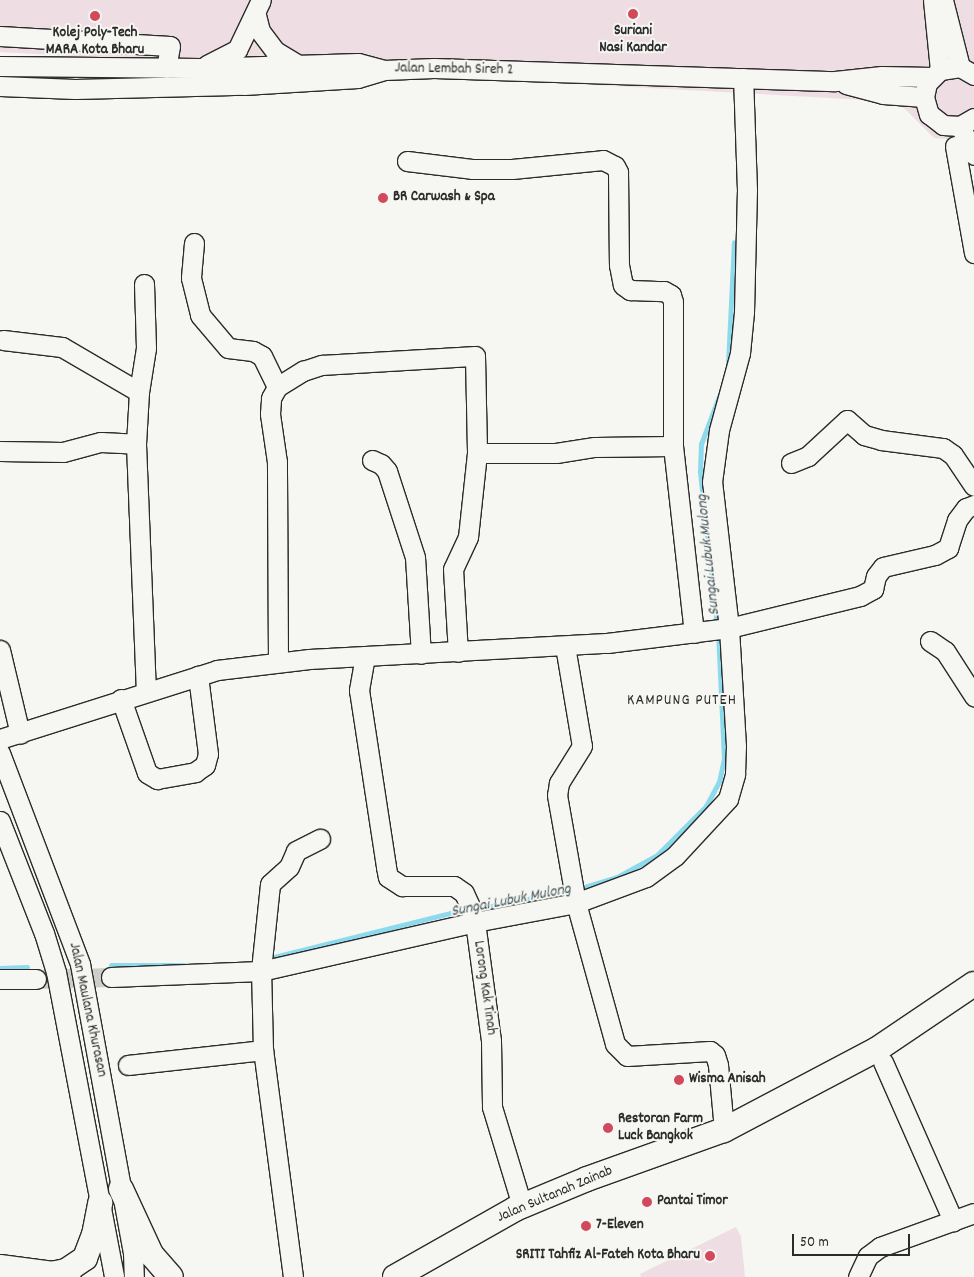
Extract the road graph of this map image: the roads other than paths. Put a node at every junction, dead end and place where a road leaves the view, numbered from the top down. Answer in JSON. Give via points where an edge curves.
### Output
{"nodes":[{"id":1,"x":932,"y":0,"type":"edge"},
{"id":2,"x":943,"y":0,"type":"edge"},
{"id":3,"x":258,"y":7,"type":"edge"},
{"id":4,"x":0,"y":36,"type":"edge"},
{"id":5,"x":31,"y":38,"type":"junction"},
{"id":6,"x":0,"y":47,"type":"edge"},
{"id":7,"x":0,"y":66,"type":"edge"},
{"id":8,"x":301,"y":66,"type":"junction"},
{"id":9,"x":166,"y":68,"type":"junction"},
{"id":10,"x":200,"y":68,"type":"junction"},
{"id":11,"x":384,"y":70,"type":"junction"},
{"id":12,"x":967,"y":71,"type":"edge"},
{"id":13,"x":935,"y":73,"type":"junction"},
{"id":14,"x":743,"y":78,"type":"junction"},
{"id":15,"x":835,"y":81,"type":"junction"},
{"id":16,"x":3,"y":88,"type":"edge"},
{"id":17,"x":924,"y":97,"type":"junction"},
{"id":18,"x":970,"y":122,"type":"edge"},
{"id":19,"x":955,"y":146,"type":"dead end"},
{"id":20,"x":974,"y":155,"type":"edge"},
{"id":21,"x":407,"y":161,"type":"dead end"},
{"id":22,"x":194,"y":243,"type":"dead end"},
{"id":23,"x":974,"y":253,"type":"edge"},
{"id":24,"x":144,"y":284,"type":"dead end"},
{"id":25,"x":2,"y":340,"type":"dead end"},
{"id":26,"x":277,"y":387,"type":"junction"},
{"id":27,"x":139,"y":392,"type":"junction"},
{"id":28,"x":136,"y":444,"type":"junction"},
{"id":29,"x":673,"y":446,"type":"junction"},
{"id":30,"x":0,"y":451,"type":"edge"},
{"id":31,"x":477,"y":453,"type":"junction"},
{"id":32,"x":372,"y":460,"type":"dead end"},
{"id":33,"x":791,"y":462,"type":"dead end"},
{"id":34,"x":974,"y":486,"type":"edge"},
{"id":35,"x":974,"y":505,"type":"edge"},
{"id":36,"x":726,"y":629,"type":"junction"},
{"id":37,"x":694,"y":633,"type":"junction"},
{"id":38,"x":930,"y":642,"type":"dead end"},
{"id":39,"x":565,"y":646,"type":"junction"},
{"id":40,"x":0,"y":650,"type":"edge"},
{"id":41,"x":458,"y":652,"type":"junction"},
{"id":42,"x":421,"y":654,"type":"junction"},
{"id":43,"x":365,"y":656,"type":"junction"},
{"id":44,"x":278,"y":662,"type":"junction"},
{"id":45,"x":198,"y":676,"type":"junction"},
{"id":46,"x":146,"y":691,"type":"junction"},
{"id":47,"x":974,"y":696,"type":"edge"},
{"id":48,"x":121,"y":699,"type":"junction"},
{"id":49,"x":8,"y":741,"type":"edge"},
{"id":50,"x":0,"y":821,"type":"edge"},
{"id":51,"x":320,"y":839,"type":"dead end"},
{"id":52,"x":576,"y":903,"type":"junction"},
{"id":53,"x":475,"y":922,"type":"junction"},
{"id":54,"x":260,"y":970,"type":"junction"},
{"id":55,"x":111,"y":977,"type":"tunnel mouth"},
{"id":56,"x":0,"y":979,"type":"edge"},
{"id":57,"x":36,"y":979,"type":"tunnel mouth"},
{"id":58,"x":974,"y":984,"type":"edge"},
{"id":59,"x":974,"y":1003,"type":"edge"},
{"id":60,"x":264,"y":1050,"type":"junction"},
{"id":61,"x":883,"y":1062,"type":"junction"},
{"id":62,"x":128,"y":1064,"type":"dead end"},
{"id":63,"x":724,"y":1130,"type":"junction"},
{"id":64,"x":121,"y":1189,"type":"junction"},
{"id":65,"x":100,"y":1203,"type":"junction"},
{"id":66,"x":522,"y":1206,"type":"junction"},
{"id":67,"x":974,"y":1213,"type":"edge"},
{"id":68,"x":953,"y":1221,"type":"junction"},
{"id":69,"x":0,"y":1267,"type":"edge"},
{"id":70,"x":51,"y":1274,"type":"junction"},
{"id":71,"x":84,"y":1277,"type":"edge"},
{"id":72,"x":114,"y":1277,"type":"edge"},
{"id":73,"x":134,"y":1277,"type":"edge"},
{"id":74,"x":171,"y":1277,"type":"edge"},
{"id":75,"x":292,"y":1277,"type":"edge"},
{"id":76,"x":395,"y":1277,"type":"edge"},
{"id":77,"x":858,"y":1277,"type":"edge"}],
"edges":[{"from":1,"to":13,"type":"street"},
{"from":2,"to":12,"type":"street"},
{"from":3,"to":8,"type":"street","via":[[260,30],[275,51]]},
{"from":3,"to":10,"type":"street","via":[[237,50]]},
{"from":4,"to":5,"type":"street"},
{"from":5,"to":6,"type":"street"},
{"from":5,"to":9,"type":"street","via":[[170,46]]},
{"from":7,"to":9,"type":"street"},
{"from":8,"to":10,"type":"street"},
{"from":8,"to":11,"type":"street","via":[[358,63]]},
{"from":9,"to":10,"type":"street"},
{"from":11,"to":14,"type":"street","name":"Jalan Lembah Sireh 2","via":[[434,68]]},
{"from":11,"to":16,"type":"street","name":"Jalan Lembah Sireh 2","via":[[348,79],[75,89]]},
{"from":12,"to":13,"type":"street"},
{"from":13,"to":15,"type":"street"},
{"from":13,"to":17,"type":"street"},
{"from":14,"to":15,"type":"street","name":"Jalan Lembah Sireh 2"},
{"from":14,"to":36,"type":"street","via":[[747,190],[744,312],[740,353],[719,430],[712,482]]},
{"from":15,"to":17,"type":"street","via":[[883,94]]},
{"from":17,"to":18,"type":"street","via":[[925,106],[942,125]]},
{"from":18,"to":20,"type":"street"},
{"from":19,"to":23,"type":"street"},
{"from":21,"to":29,"type":"street","via":[[496,169],[603,160],[615,166],[619,265],[624,285],[630,290],[664,291],[674,302]]},
{"from":22,"to":26,"type":"street","via":[[191,278],[200,314],[228,348],[253,351],[262,356]]},
{"from":24,"to":27,"type":"street","via":[[146,348]]},
{"from":25,"to":27,"type":"street","via":[[62,347]]},
{"from":26,"to":31,"type":"street","via":[[303,370],[322,366],[475,356]]},
{"from":26,"to":44,"type":"street","via":[[271,398],[270,414],[277,462]]},
{"from":27,"to":28,"type":"street"},
{"from":28,"to":30,"type":"street","via":[[102,442],[63,452]]},
{"from":28,"to":46,"type":"street"},
{"from":29,"to":31,"type":"street","via":[[595,447],[556,453]]},
{"from":29,"to":37,"type":"street"},
{"from":31,"to":41,"type":"street","via":[[468,538],[453,569]]},
{"from":32,"to":42,"type":"street","via":[[387,472],[415,557]]},
{"from":33,"to":34,"type":"street","via":[[808,456],[847,420],[864,435],[881,440],[943,448],[953,455]]},
{"from":35,"to":36,"type":"street","via":[[966,508],[957,520],[948,548],[935,555],[883,567],[876,576],[873,589],[860,596]]},
{"from":36,"to":37,"type":"street"},
{"from":36,"to":52,"type":"street","via":[[736,746],[735,774],[728,799],[675,856],[646,877]]},
{"from":37,"to":39,"type":"street"},
{"from":38,"to":47,"type":"street","via":[[945,651]]},
{"from":39,"to":41,"type":"street"},
{"from":39,"to":52,"type":"street","via":[[582,746],[556,791]]},
{"from":40,"to":49,"type":"street","name":"Jalan Maulana Khurasan"},
{"from":41,"to":42,"type":"street"},
{"from":42,"to":43,"type":"street"},
{"from":43,"to":44,"type":"street"},
{"from":43,"to":53,"type":"street","name":"Lorong Kak Tinah","via":[[358,690],[388,877],[402,886],[454,886],[464,893]]},
{"from":44,"to":45,"type":"street"},
{"from":45,"to":46,"type":"street"},
{"from":45,"to":48,"type":"street","via":[[208,754],[205,765],[195,772],[157,779],[147,773]]},
{"from":46,"to":48,"type":"street"},
{"from":48,"to":49,"type":"street"},
{"from":49,"to":64,"type":"street","name":"Jalan Maulana Khurasan","via":[[76,947]]},
{"from":50,"to":65,"type":"street","name":"Jalan Maulana Khurasan","via":[[54,963]]},
{"from":51,"to":54,"type":"street","via":[[296,851],[289,867],[272,880]]},
{"from":52,"to":53,"type":"street"},
{"from":52,"to":63,"type":"street","via":[[617,1050],[628,1056],[710,1050],[716,1055],[718,1065]]},
{"from":53,"to":54,"type":"street"},
{"from":53,"to":66,"type":"street","name":"Lorong Kak Tinah","via":[[491,1041],[492,1107]]},
{"from":54,"to":55,"type":"street"},
{"from":54,"to":60,"type":"street"},
{"from":56,"to":57,"type":"street"},
{"from":58,"to":63,"type":"main road","name":"Jalan Sultanah Zainab","via":[[876,1050]]},
{"from":59,"to":61,"type":"main road","name":"Jalan Sultanah Zainab"},
{"from":60,"to":62,"type":"street"},
{"from":60,"to":75,"type":"street"},
{"from":61,"to":63,"type":"main road","name":"Jalan Sultanah Zainab","via":[[775,1116]]},
{"from":61,"to":68,"type":"street"},
{"from":63,"to":66,"type":"main road","name":"Jalan Sultanah Zainab"},
{"from":64,"to":73,"type":"street","name":"Jalan Maulana Khurasan","via":[[133,1253]]},
{"from":64,"to":74,"type":"main road","via":[[151,1254]]},
{"from":65,"to":70,"type":"main road","via":[[94,1235],[85,1258],[66,1270]]},
{"from":65,"to":72,"type":"street","name":"Jalan Maulana Khurasan"},
{"from":66,"to":76,"type":"main road","name":"Jalan Sultanah Zainab"},
{"from":67,"to":68,"type":"street"},
{"from":68,"to":77,"type":"street","via":[[880,1247],[868,1256]]},
{"from":69,"to":70,"type":"main road"},
{"from":70,"to":71,"type":"main road"}]}
